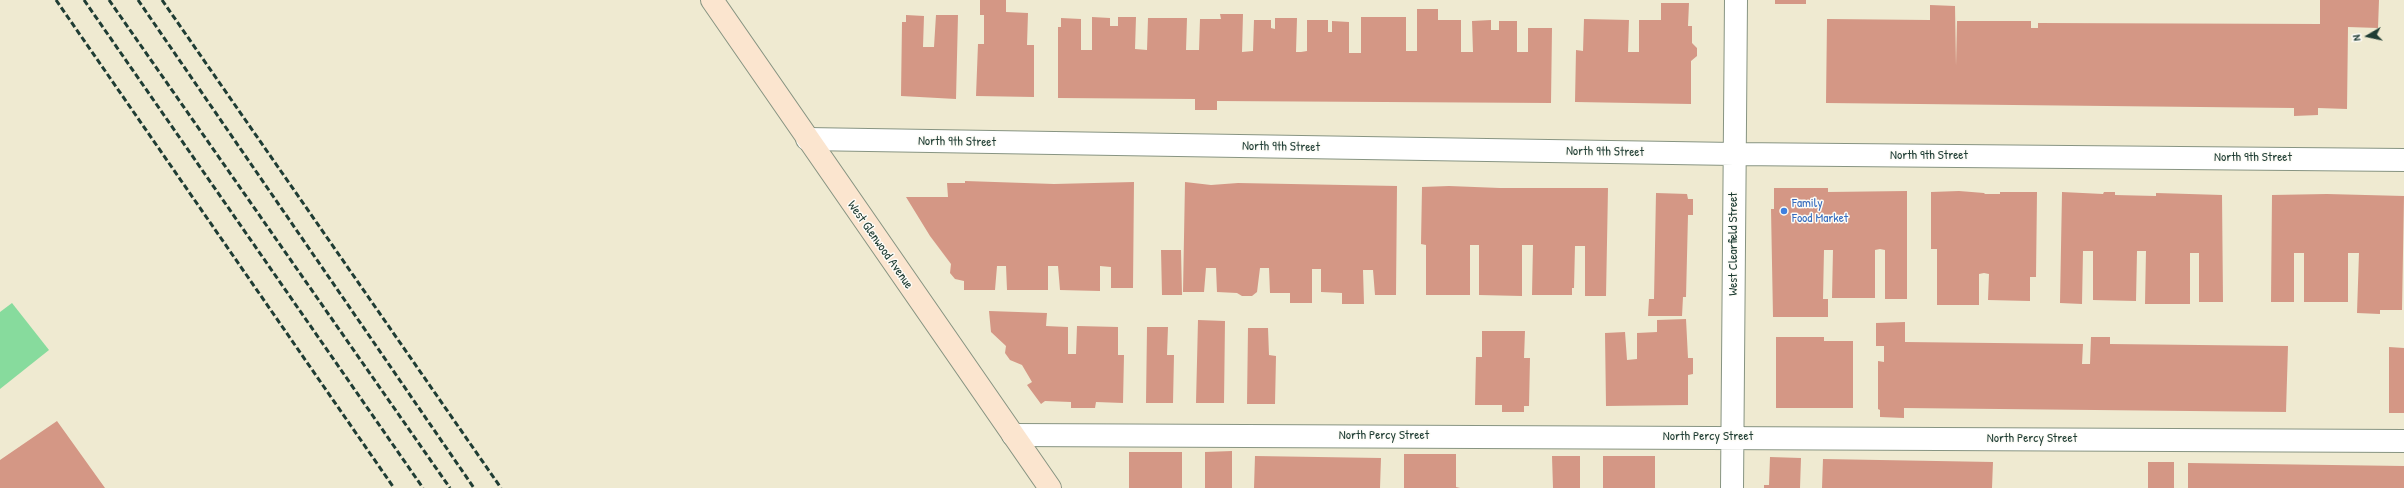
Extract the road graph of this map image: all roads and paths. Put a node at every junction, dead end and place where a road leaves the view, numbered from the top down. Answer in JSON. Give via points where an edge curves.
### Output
{"nodes":[{"id":1,"x":712,"y":0,"type":"edge"},
{"id":2,"x":1736,"y":0,"type":"edge"},
{"id":3,"x":807,"y":139,"type":"junction"},
{"id":4,"x":1734,"y":154,"type":"junction"},
{"id":5,"x":2404,"y":160,"type":"edge"},
{"id":6,"x":1013,"y":435,"type":"junction"},
{"id":7,"x":1732,"y":437,"type":"junction"},
{"id":8,"x":2404,"y":441,"type":"edge"},
{"id":9,"x":1050,"y":488,"type":"edge"},
{"id":10,"x":1732,"y":488,"type":"edge"}],
"edges":[{"from":1,"to":3,"type":"main road","name":"West Glenwood Avenue"},
{"from":2,"to":4,"type":"street","name":"West Clearfield Street"},
{"from":3,"to":4,"type":"street","name":"North 9th Street"},
{"from":3,"to":6,"type":"main road","name":"West Glenwood Avenue"},
{"from":4,"to":5,"type":"street","name":"North 9th Street"},
{"from":4,"to":7,"type":"street","name":"West Clearfield Street"},
{"from":6,"to":7,"type":"street","name":"North Percy Street"},
{"from":6,"to":9,"type":"main road","name":"West Glenwood Avenue"},
{"from":7,"to":8,"type":"street","name":"North Percy Street"},
{"from":7,"to":10,"type":"street","name":"West Clearfield Street"}]}
